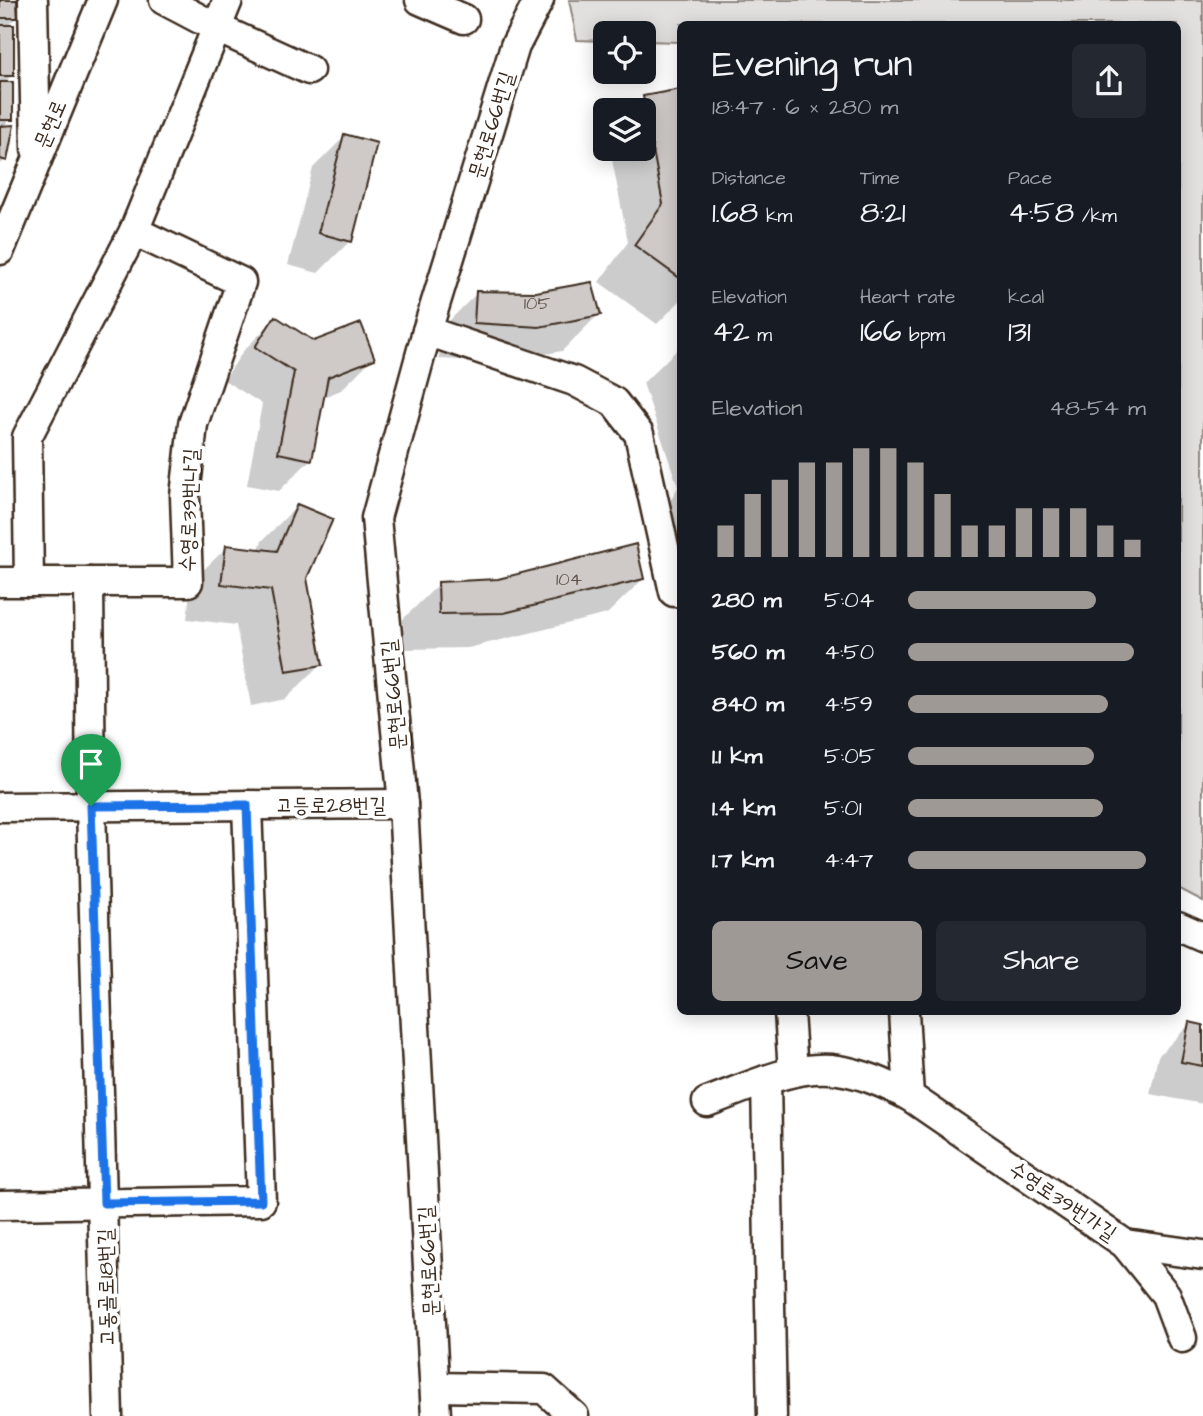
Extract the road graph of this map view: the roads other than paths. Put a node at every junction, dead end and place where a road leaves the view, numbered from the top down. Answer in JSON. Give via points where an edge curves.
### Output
{"nodes":[{"id":1,"x":33,"y":0,"type":"edge"},
{"id":2,"x":103,"y":0,"type":"edge"},
{"id":3,"x":164,"y":0,"type":"edge"},
{"id":4,"x":229,"y":0,"type":"edge"},
{"id":5,"x":420,"y":0,"type":"edge"},
{"id":6,"x":521,"y":0,"type":"edge"},
{"id":7,"x":539,"y":0,"type":"edge"},
{"id":8,"x":464,"y":19,"type":"dead end"},
{"id":9,"x":216,"y":28,"type":"junction"},
{"id":10,"x":515,"y":46,"type":"junction"},
{"id":11,"x":309,"y":70,"type":"dead end"},
{"id":12,"x":36,"y":158,"type":"junction"},
{"id":13,"x":134,"y":231,"type":"junction"},
{"id":14,"x":0,"y":250,"type":"edge"},
{"id":15,"x":427,"y":331,"type":"junction"},
{"id":16,"x":0,"y":582,"type":"edge"},
{"id":17,"x":29,"y":582,"type":"junction"},
{"id":18,"x":89,"y":582,"type":"junction"},
{"id":19,"x":674,"y":592,"type":"dead end"},
{"id":20,"x":403,"y":804,"type":"junction"},
{"id":21,"x":247,"y":805,"type":"junction"},
{"id":22,"x":91,"y":806,"type":"junction"},
{"id":23,"x":0,"y":807,"type":"edge"},
{"id":24,"x":1181,"y":927,"type":"edge"},
{"id":25,"x":1203,"y":937,"type":"edge"},
{"id":26,"x":789,"y":1015,"type":"edge"},
{"id":27,"x":904,"y":1015,"type":"edge"},
{"id":28,"x":793,"y":1072,"type":"junction"},
{"id":29,"x":766,"y":1080,"type":"junction"},
{"id":30,"x":909,"y":1096,"type":"junction"},
{"id":31,"x":707,"y":1102,"type":"dead end"},
{"id":32,"x":104,"y":1203,"type":"junction"},
{"id":33,"x":0,"y":1205,"type":"edge"},
{"id":34,"x":1125,"y":1244,"type":"junction"},
{"id":35,"x":1203,"y":1255,"type":"edge"},
{"id":36,"x":1182,"y":1338,"type":"dead end"},
{"id":37,"x":435,"y":1387,"type":"junction"},
{"id":38,"x":108,"y":1416,"type":"edge"},
{"id":39,"x":436,"y":1416,"type":"edge"},
{"id":40,"x":575,"y":1416,"type":"edge"},
{"id":41,"x":772,"y":1416,"type":"edge"}],
"edges":[{"from":1,"to":12,"type":"street"},
{"from":2,"to":12,"type":"street","name":"문현로"},
{"from":3,"to":9,"type":"street"},
{"from":4,"to":9,"type":"street"},
{"from":5,"to":8,"type":"street"},
{"from":6,"to":10,"type":"street"},
{"from":7,"to":10,"type":"street","name":"문현로66번길"},
{"from":9,"to":11,"type":"street"},
{"from":9,"to":13,"type":"street"},
{"from":10,"to":15,"type":"street","name":"문현로66번길"},
{"from":12,"to":14,"type":"street","name":"문현로"},
{"from":13,"to":17,"type":"street","via":[[27,437]]},
{"from":13,"to":18,"type":"street","name":"수영로39번나길","via":[[241,282],[193,424],[185,496],[188,582]]},
{"from":15,"to":19,"type":"street","via":[[574,381],[614,401],[639,434]]},
{"from":15,"to":20,"type":"street","name":"문현로66번길","via":[[376,518]]},
{"from":16,"to":17,"type":"street","name":"수영로39번나길"},
{"from":17,"to":18,"type":"street","name":"수영로39번나길"},
{"from":18,"to":22,"type":"street"},
{"from":20,"to":21,"type":"street","name":"고등로28번길"},
{"from":20,"to":37,"type":"street","name":"문현로66번길"},
{"from":21,"to":22,"type":"street","name":"고등로28번길"},
{"from":21,"to":32,"type":"street","via":[[261,1201]]},
{"from":22,"to":23,"type":"street","name":"고등로28번길"},
{"from":22,"to":32,"type":"street","name":"고동골로18번길"},
{"from":24,"to":25,"type":"street"},
{"from":26,"to":28,"type":"street"},
{"from":27,"to":30,"type":"street"},
{"from":28,"to":29,"type":"street","name":"수영로39번가길"},
{"from":28,"to":30,"type":"street","name":"수영로39번가길","via":[[835,1069],[873,1078]]},
{"from":29,"to":31,"type":"street","name":"수영로39번가길"},
{"from":29,"to":41,"type":"street"},
{"from":30,"to":34,"type":"street","name":"수영로39번가길"},
{"from":32,"to":33,"type":"street"},
{"from":32,"to":38,"type":"street","name":"고동골로18번길"},
{"from":34,"to":35,"type":"street"},
{"from":34,"to":36,"type":"street","name":"수영로39번가길","via":[[1166,1294]]},
{"from":37,"to":39,"type":"street","name":"문현로66번길"},
{"from":37,"to":40,"type":"street","via":[[544,1389]]}]}
